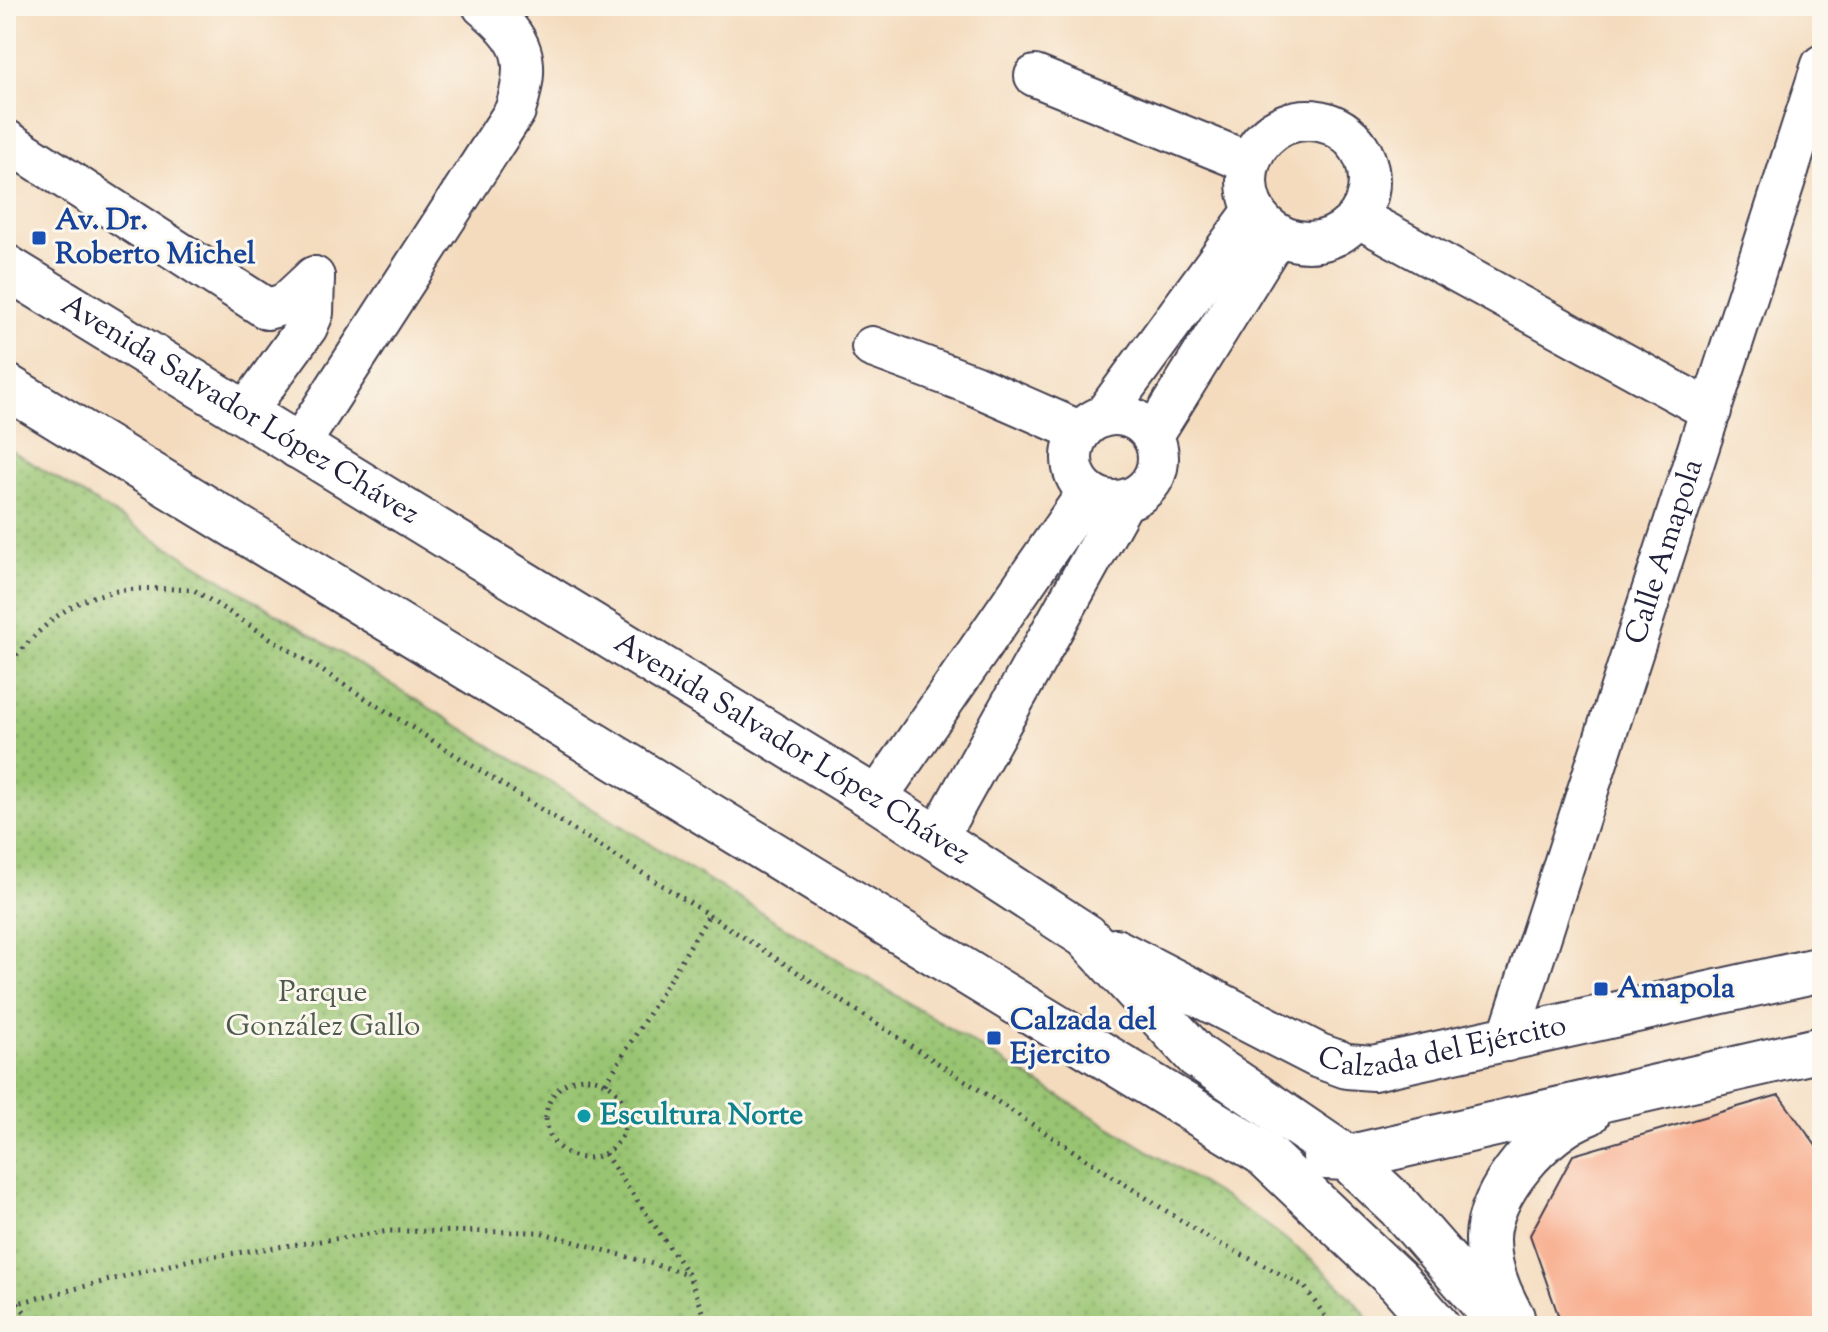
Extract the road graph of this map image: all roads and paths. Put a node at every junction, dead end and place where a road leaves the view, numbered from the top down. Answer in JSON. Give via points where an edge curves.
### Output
{"nodes":[{"id":1,"x":483,"y":6,"type":"edge"},
{"id":2,"x":1822,"y":65,"type":"edge"},
{"id":3,"x":1035,"y":76,"type":"dead end"},
{"id":4,"x":6,"y":140,"type":"edge"},
{"id":5,"x":1248,"y":162,"type":"junction"},
{"id":6,"x":1359,"y":218,"type":"junction"},
{"id":7,"x":1265,"y":223,"type":"junction"},
{"id":8,"x":6,"y":267,"type":"edge"},
{"id":9,"x":872,"y":347,"type":"dead end"},
{"id":10,"x":6,"y":386,"type":"edge"},
{"id":11,"x":1711,"y":411,"type":"junction"},
{"id":12,"x":244,"y":414,"type":"junction"},
{"id":13,"x":1092,"y":423,"type":"junction"},
{"id":14,"x":1153,"y":435,"type":"junction"},
{"id":15,"x":297,"y":448,"type":"junction"},
{"id":16,"x":1106,"y":497,"type":"junction"},
{"id":17,"x":6,"y":667,"type":"edge"},
{"id":18,"x":939,"y":707,"type":"junction"},
{"id":19,"x":992,"y":739,"type":"junction"},
{"id":20,"x":876,"y":799,"type":"junction"},
{"id":21,"x":937,"y":838,"type":"junction"},
{"id":22,"x":709,"y":915,"type":"junction"},
{"id":23,"x":1086,"y":936,"type":"junction"},
{"id":24,"x":1822,"y":969,"type":"edge"},
{"id":25,"x":1507,"y":1041,"type":"junction"},
{"id":26,"x":1822,"y":1049,"type":"edge"},
{"id":27,"x":1687,"y":1079,"type":"junction"},
{"id":28,"x":606,"y":1083,"type":"junction"},
{"id":29,"x":1263,"y":1153,"type":"junction"},
{"id":30,"x":605,"y":1154,"type":"junction"},
{"id":31,"x":1347,"y":1158,"type":"junction"},
{"id":32,"x":6,"y":1274,"type":"edge"},
{"id":33,"x":688,"y":1274,"type":"junction"},
{"id":34,"x":16,"y":1301,"type":"junction"},
{"id":35,"x":6,"y":1306,"type":"edge"},
{"id":36,"x":36,"y":1326,"type":"edge"},
{"id":37,"x":709,"y":1326,"type":"edge"},
{"id":38,"x":1332,"y":1326,"type":"edge"},
{"id":39,"x":1437,"y":1326,"type":"edge"},
{"id":40,"x":1503,"y":1326,"type":"edge"},
{"id":41,"x":1517,"y":1326,"type":"edge"}],
"edges":[{"from":1,"to":15,"type":"street","via":[[505,24],[524,53],[524,83],[515,111]]},
{"from":2,"to":11,"type":"street","name":"Calle Amapola"},
{"from":3,"to":5,"type":"street"},
{"from":4,"to":12,"type":"street","via":[[262,307],[279,308],[314,277],[313,313],[307,327]]},
{"from":5,"to":6,"type":"street","via":[[1264,136],[1291,121],[1321,120],[1335,127],[1348,134],[1366,159],[1370,189]]},
{"from":5,"to":7,"type":"street","via":[[1247,196]]},
{"from":6,"to":7,"type":"street","via":[[1336,237],[1306,244]]},
{"from":6,"to":11,"type":"street"},
{"from":7,"to":13,"type":"street"},
{"from":7,"to":14,"type":"street"},
{"from":8,"to":12,"type":"main road","name":"Avenida Salvador López Chávez"},
{"from":9,"to":13,"type":"street"},
{"from":10,"to":29,"type":"main road"},
{"from":11,"to":25,"type":"street","name":"Calle Amapola"},
{"from":12,"to":15,"type":"main road","name":"Avenida Salvador López Chávez"},
{"from":13,"to":14,"type":"street","via":[[1123,414]]},
{"from":13,"to":16,"type":"street","via":[[1070,452],[1074,475]]},
{"from":14,"to":16,"type":"street","via":[[1159,456],[1155,476],[1142,492]]},
{"from":15,"to":20,"type":"main road","name":"Avenida Salvador López Chávez"},
{"from":16,"to":18,"type":"street"},
{"from":16,"to":19,"type":"street"},
{"from":17,"to":22,"type":"path","via":[[39,628],[86,596],[138,587],[194,590]]},
{"from":18,"to":19,"type":"street"},
{"from":18,"to":20,"type":"street"},
{"from":19,"to":21,"type":"street"},
{"from":20,"to":21,"type":"main road","name":"Avenida Salvador López Chávez"},
{"from":21,"to":23,"type":"main road","name":"Avenida Salvador López Chávez"},
{"from":22,"to":28,"type":"path"},
{"from":22,"to":38,"type":"path","via":[[1205,1236],[1304,1286]]},
{"from":23,"to":25,"type":"main road","name":"Calzada del Ejército","via":[[1347,1066],[1373,1068]]},
{"from":23,"to":31,"type":"main road","name":"Avenida Salvador López Chávez","via":[[1197,1056]]},
{"from":24,"to":25,"type":"main road","name":"Calzada del Ejército"},
{"from":26,"to":27,"type":"main road"},
{"from":27,"to":31,"type":"main road"},
{"from":27,"to":41,"type":"main road","via":[[1577,1117],[1539,1144],[1515,1170],[1487,1236],[1490,1267]]},
{"from":28,"to":30,"type":"path","via":[[623,1101],[626,1125]]},
{"from":28,"to":30,"type":"path","via":[[593,1078],[566,1083],[548,1103],[546,1117],[554,1143],[565,1152],[578,1158]]},
{"from":29,"to":31,"type":"main road"},
{"from":29,"to":39,"type":"main road","via":[[1399,1282]]},
{"from":30,"to":33,"type":"path"},
{"from":31,"to":40,"type":"main road","name":"Avenida Salvador López Chávez","via":[[1399,1207]]},
{"from":32,"to":34,"type":"path"},
{"from":33,"to":34,"type":"path","via":[[540,1232],[390,1231],[194,1259]]},
{"from":33,"to":37,"type":"path"},
{"from":34,"to":35,"type":"path"},
{"from":34,"to":36,"type":"path"}]}
